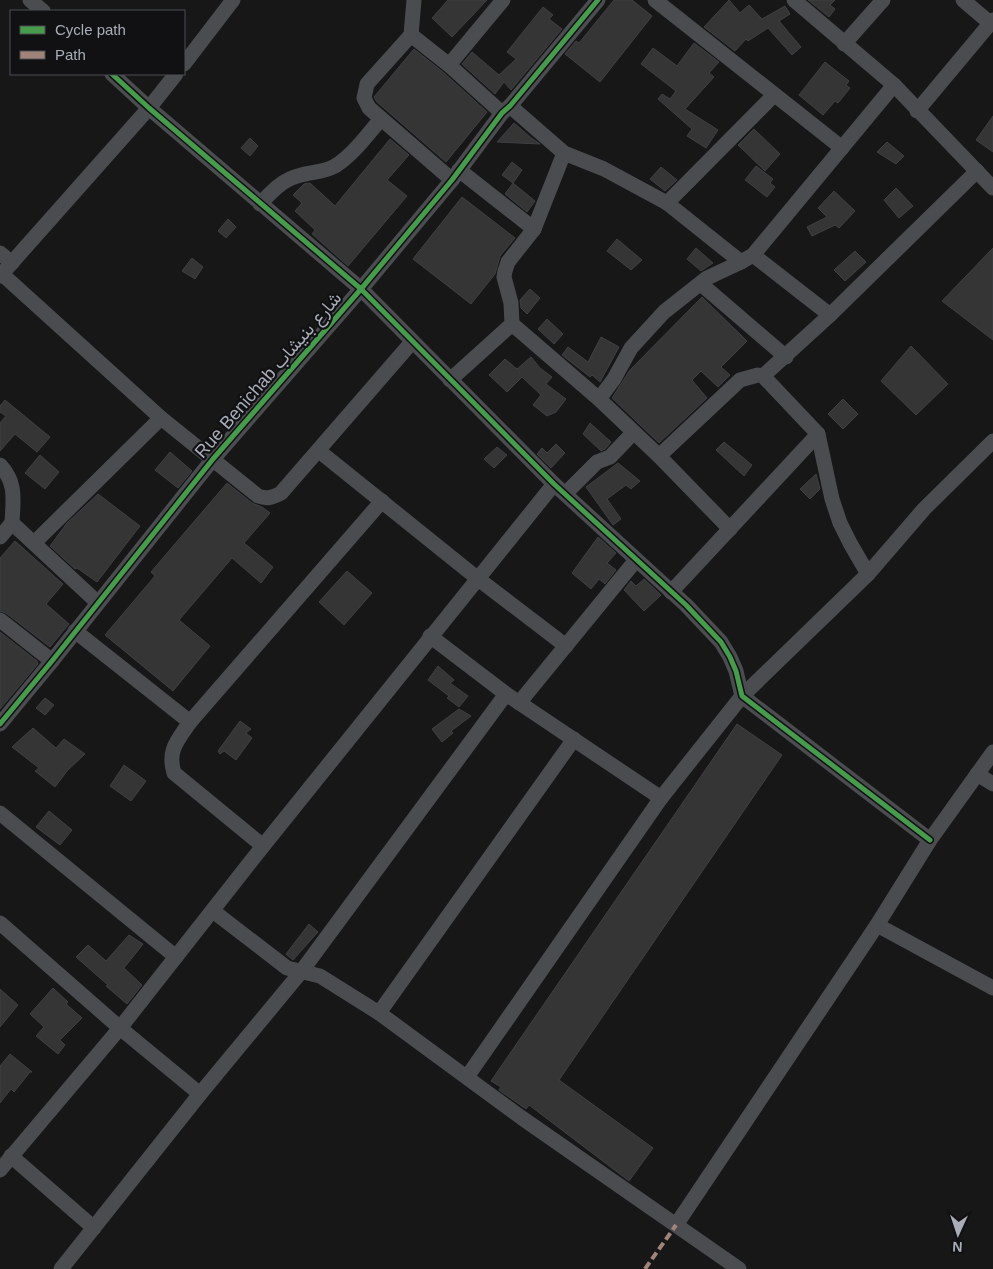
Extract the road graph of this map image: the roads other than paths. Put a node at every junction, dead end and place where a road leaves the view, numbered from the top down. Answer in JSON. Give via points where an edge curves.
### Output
{"nodes":[{"id":1,"x":30,"y":0,"type":"edge"},
{"id":2,"x":233,"y":0,"type":"edge"},
{"id":3,"x":414,"y":0,"type":"edge"},
{"id":4,"x":503,"y":0,"type":"edge"},
{"id":5,"x":598,"y":0,"type":"edge"},
{"id":6,"x":655,"y":0,"type":"edge"},
{"id":7,"x":794,"y":0,"type":"edge"},
{"id":8,"x":883,"y":0,"type":"edge"},
{"id":9,"x":963,"y":0,"type":"edge"},
{"id":10,"x":42,"y":10,"type":"edge"},
{"id":11,"x":992,"y":22,"type":"edge"},
{"id":12,"x":411,"y":35,"type":"junction"},
{"id":13,"x":844,"y":44,"type":"junction"},
{"id":14,"x":185,"y":63,"type":"edge"},
{"id":15,"x":449,"y":65,"type":"junction"},
{"id":16,"x":113,"y":75,"type":"edge"},
{"id":17,"x":175,"y":75,"type":"edge"},
{"id":18,"x":894,"y":86,"type":"junction"},
{"id":19,"x":774,"y":95,"type":"junction"},
{"id":20,"x":149,"y":108,"type":"junction"},
{"id":21,"x":506,"y":110,"type":"junction"},
{"id":22,"x":917,"y":111,"type":"junction"},
{"id":23,"x":381,"y":119,"type":"junction"},
{"id":24,"x":842,"y":148,"type":"junction"},
{"id":25,"x":564,"y":153,"type":"junction"},
{"id":26,"x":455,"y":175,"type":"junction"},
{"id":27,"x":987,"y":177,"type":"edge"},
{"id":28,"x":667,"y":203,"type":"junction"},
{"id":29,"x":260,"y":204,"type":"junction"},
{"id":30,"x":534,"y":229,"type":"junction"},
{"id":31,"x":0,"y":253,"type":"edge"},
{"id":32,"x":747,"y":258,"type":"junction"},
{"id":33,"x":12,"y":263,"type":"junction"},
{"id":34,"x":1,"y":275,"type":"edge"},
{"id":35,"x":701,"y":284,"type":"junction"},
{"id":36,"x":361,"y":289,"type":"junction"},
{"id":37,"x":830,"y":315,"type":"junction"},
{"id":38,"x":512,"y":324,"type":"junction"},
{"id":39,"x":412,"y":342,"type":"junction"},
{"id":40,"x":786,"y":356,"type":"junction"},
{"id":41,"x":763,"y":376,"type":"junction"},
{"id":42,"x":450,"y":380,"type":"junction"},
{"id":43,"x":599,"y":399,"type":"junction"},
{"id":44,"x":161,"y":418,"type":"junction"},
{"id":45,"x":633,"y":433,"type":"junction"},
{"id":46,"x":818,"y":434,"type":"junction"},
{"id":47,"x":993,"y":441,"type":"edge"},
{"id":48,"x":319,"y":451,"type":"junction"},
{"id":49,"x":659,"y":456,"type":"junction"},
{"id":50,"x":212,"y":459,"type":"junction"},
{"id":51,"x":0,"y":465,"type":"edge"},
{"id":52,"x":560,"y":489,"type":"junction"},
{"id":53,"x":382,"y":501,"type":"junction"},
{"id":54,"x":12,"y":523,"type":"junction"},
{"id":55,"x":730,"y":529,"type":"junction"},
{"id":56,"x":0,"y":537,"type":"edge"},
{"id":57,"x":34,"y":543,"type":"junction"},
{"id":58,"x":636,"y":560,"type":"junction"},
{"id":59,"x":868,"y":574,"type":"junction"},
{"id":60,"x":477,"y":578,"type":"junction"},
{"id":61,"x":671,"y":592,"type":"junction"},
{"id":62,"x":98,"y":603,"type":"junction"},
{"id":63,"x":0,"y":620,"type":"edge"},
{"id":64,"x":75,"y":631,"type":"junction"},
{"id":65,"x":430,"y":636,"type":"junction"},
{"id":66,"x":566,"y":646,"type":"junction"},
{"id":67,"x":52,"y":661,"type":"junction"},
{"id":68,"x":506,"y":694,"type":"junction"},
{"id":69,"x":742,"y":696,"type":"junction"},
{"id":70,"x":519,"y":703,"type":"junction"},
{"id":71,"x":190,"y":722,"type":"junction"},
{"id":72,"x":0,"y":724,"type":"edge"},
{"id":73,"x":574,"y":740,"type":"junction"},
{"id":74,"x":993,"y":752,"type":"edge"},
{"id":75,"x":978,"y":774,"type":"junction"},
{"id":76,"x":993,"y":784,"type":"edge"},
{"id":77,"x":661,"y":798,"type":"junction"},
{"id":78,"x":0,"y":813,"type":"edge"},
{"id":79,"x":930,"y":840,"type":"junction"},
{"id":80,"x":263,"y":846,"type":"junction"},
{"id":81,"x":213,"y":911,"type":"junction"},
{"id":82,"x":0,"y":922,"type":"edge"},
{"id":83,"x":877,"y":925,"type":"junction"},
{"id":84,"x":176,"y":957,"type":"junction"},
{"id":85,"x":301,"y":972,"type":"junction"},
{"id":86,"x":993,"y":988,"type":"edge"},
{"id":87,"x":379,"y":1013,"type":"junction"},
{"id":88,"x":120,"y":1028,"type":"junction"},
{"id":89,"x":467,"y":1078,"type":"junction"},
{"id":90,"x":200,"y":1094,"type":"junction"},
{"id":91,"x":11,"y":1156,"type":"junction"},
{"id":92,"x":0,"y":1170,"type":"edge"},
{"id":93,"x":676,"y":1225,"type":"junction"},
{"id":94,"x":94,"y":1228,"type":"junction"},
{"id":95,"x":61,"y":1269,"type":"edge"},
{"id":96,"x":739,"y":1269,"type":"edge"}],
"edges":[{"from":1,"to":10,"type":"street"},
{"from":2,"to":14,"type":"street"},
{"from":3,"to":12,"type":"street"},
{"from":4,"to":15,"type":"street"},
{"from":5,"to":21,"type":"street","name":"Rue Benichab شارع بنيشاب"},
{"from":6,"to":19,"type":"street"},
{"from":7,"to":13,"type":"street"},
{"from":8,"to":13,"type":"street"},
{"from":9,"to":11,"type":"street"},
{"from":11,"to":22,"type":"street"},
{"from":12,"to":15,"type":"street"},
{"from":12,"to":23,"type":"street","via":[[367,84],[364,92],[366,103]]},
{"from":13,"to":18,"type":"street"},
{"from":15,"to":21,"type":"street"},
{"from":16,"to":20,"type":"street"},
{"from":17,"to":20,"type":"street"},
{"from":18,"to":22,"type":"street"},
{"from":18,"to":24,"type":"street"},
{"from":19,"to":24,"type":"street"},
{"from":19,"to":28,"type":"street"},
{"from":20,"to":29,"type":"street"},
{"from":20,"to":33,"type":"street"},
{"from":21,"to":25,"type":"street"},
{"from":21,"to":26,"type":"street","name":"Rue Benichab شارع بنيشاب"},
{"from":22,"to":27,"type":"street"},
{"from":23,"to":26,"type":"street"},
{"from":23,"to":29,"type":"street","via":[[336,165],[289,179]]},
{"from":24,"to":32,"type":"street"},
{"from":25,"to":28,"type":"street","via":[[604,169]]},
{"from":25,"to":30,"type":"street"},
{"from":26,"to":30,"type":"street"},
{"from":26,"to":36,"type":"street","name":"Rue Benichab شارع بنيشاب"},
{"from":27,"to":37,"type":"street"},
{"from":28,"to":32,"type":"street"},
{"from":29,"to":36,"type":"street"},
{"from":30,"to":38,"type":"street","via":[[508,262],[505,271]]},
{"from":31,"to":33,"type":"street"},
{"from":32,"to":35,"type":"street"},
{"from":32,"to":37,"type":"street"},
{"from":33,"to":34,"type":"street"},
{"from":34,"to":44,"type":"street"},
{"from":35,"to":40,"type":"street"},
{"from":35,"to":43,"type":"street","via":[[664,312],[637,341]]},
{"from":36,"to":39,"type":"street"},
{"from":36,"to":50,"type":"street","name":"Rue Benichab شارع بنيشاب"},
{"from":37,"to":40,"type":"street"},
{"from":38,"to":42,"type":"street"},
{"from":38,"to":43,"type":"street"},
{"from":39,"to":42,"type":"street"},
{"from":39,"to":48,"type":"street"},
{"from":40,"to":41,"type":"street"},
{"from":41,"to":46,"type":"street"},
{"from":41,"to":49,"type":"street","via":[[740,380]]},
{"from":42,"to":52,"type":"street"},
{"from":43,"to":45,"type":"street"},
{"from":44,"to":50,"type":"street"},
{"from":44,"to":57,"type":"street"},
{"from":45,"to":49,"type":"street"},
{"from":45,"to":52,"type":"street","via":[[610,457],[597,462]]},
{"from":46,"to":55,"type":"street"},
{"from":46,"to":59,"type":"street","via":[[834,507]]},
{"from":47,"to":59,"type":"street","via":[[924,509]]},
{"from":48,"to":50,"type":"street","via":[[272,498],[258,496]]},
{"from":48,"to":53,"type":"street"},
{"from":49,"to":55,"type":"street"},
{"from":50,"to":62,"type":"street","name":"Rue Benichab شارع بنيشاب"},
{"from":51,"to":54,"type":"street","via":[[12,480]]},
{"from":52,"to":58,"type":"street"},
{"from":52,"to":60,"type":"street"},
{"from":53,"to":60,"type":"street"},
{"from":53,"to":71,"type":"street"},
{"from":54,"to":56,"type":"street"},
{"from":54,"to":57,"type":"street"},
{"from":55,"to":61,"type":"street"},
{"from":57,"to":62,"type":"street"},
{"from":58,"to":61,"type":"street"},
{"from":58,"to":66,"type":"street"},
{"from":59,"to":69,"type":"street"},
{"from":60,"to":65,"type":"street"},
{"from":60,"to":66,"type":"street"},
{"from":61,"to":69,"type":"street","via":[[721,642],[730,657]]},
{"from":62,"to":64,"type":"street","name":"Rue Benichab شارع بنيشاب"},
{"from":63,"to":67,"type":"street"},
{"from":64,"to":67,"type":"street","name":"Rue Benichab شارع بنيشاب"},
{"from":64,"to":71,"type":"street"},
{"from":65,"to":68,"type":"street"},
{"from":65,"to":80,"type":"street"},
{"from":66,"to":70,"type":"street"},
{"from":67,"to":72,"type":"street","name":"Rue Benichab شارع بنيشاب"},
{"from":68,"to":70,"type":"street"},
{"from":68,"to":85,"type":"street"},
{"from":69,"to":77,"type":"street"},
{"from":69,"to":79,"type":"street"},
{"from":70,"to":73,"type":"street"},
{"from":71,"to":80,"type":"street","via":[[172,752],[170,760],[174,773]]},
{"from":73,"to":77,"type":"street"},
{"from":73,"to":87,"type":"street"},
{"from":74,"to":75,"type":"street"},
{"from":75,"to":76,"type":"street"},
{"from":75,"to":79,"type":"street"},
{"from":77,"to":89,"type":"street"},
{"from":78,"to":84,"type":"street"},
{"from":79,"to":83,"type":"street"},
{"from":80,"to":81,"type":"street"},
{"from":81,"to":84,"type":"street"},
{"from":81,"to":85,"type":"street","via":[[287,968]]},
{"from":82,"to":88,"type":"street"},
{"from":83,"to":86,"type":"street"},
{"from":83,"to":93,"type":"street"},
{"from":84,"to":88,"type":"street"},
{"from":85,"to":87,"type":"street","via":[[320,976]]},
{"from":85,"to":90,"type":"street"},
{"from":87,"to":89,"type":"street"},
{"from":88,"to":90,"type":"street"},
{"from":88,"to":91,"type":"street"},
{"from":89,"to":93,"type":"street"},
{"from":90,"to":94,"type":"street"},
{"from":91,"to":92,"type":"street"},
{"from":91,"to":94,"type":"street"},
{"from":93,"to":96,"type":"street"},
{"from":94,"to":95,"type":"street"}]}
